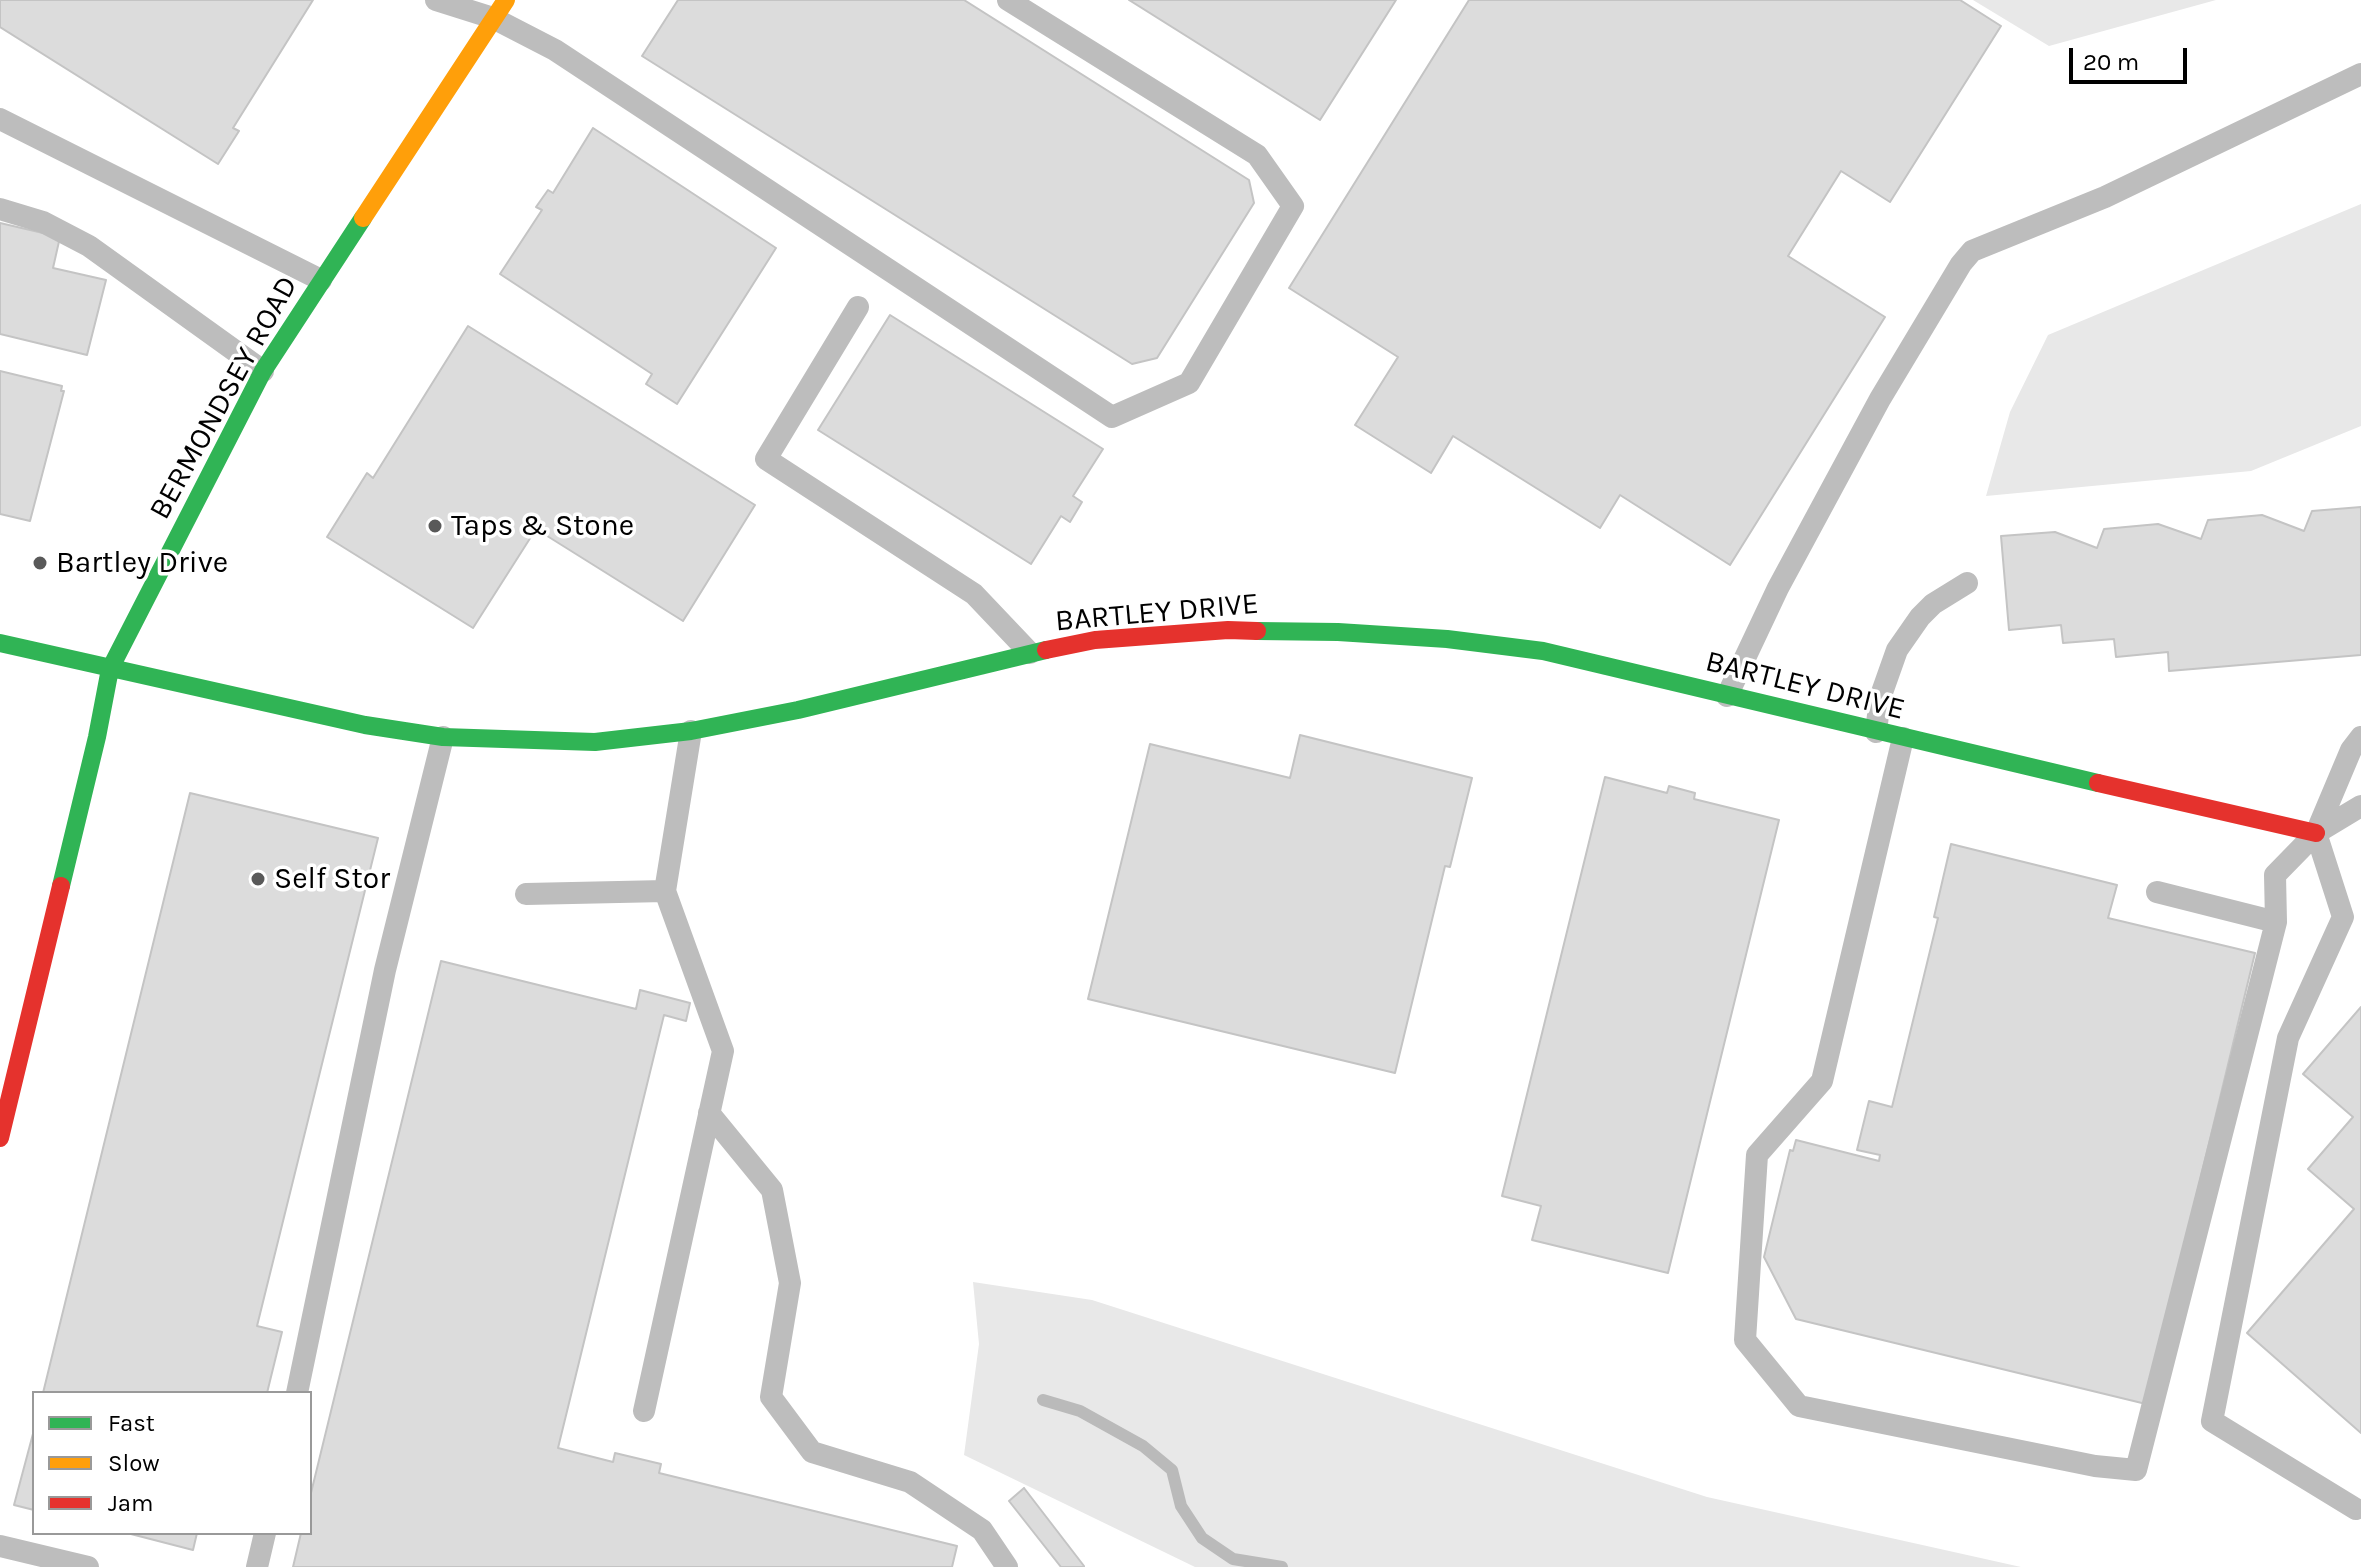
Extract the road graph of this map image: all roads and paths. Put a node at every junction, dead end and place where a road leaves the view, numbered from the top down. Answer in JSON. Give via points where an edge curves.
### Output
{"nodes":[{"id":1,"x":436,"y":0,"type":"edge"},
{"id":2,"x":1008,"y":0,"type":"edge"},
{"id":3,"x":500,"y":9,"type":"edge"},
{"id":4,"x":2361,"y":74,"type":"edge"},
{"id":5,"x":0,"y":119,"type":"edge"},
{"id":6,"x":0,"y":209,"type":"edge"},
{"id":7,"x":321,"y":280,"type":"junction"},
{"id":8,"x":858,"y":307,"type":"dead end"},
{"id":9,"x":263,"y":371,"type":"junction"},
{"id":10,"x":1967,"y":583,"type":"dead end"},
{"id":11,"x":0,"y":643,"type":"edge"},
{"id":12,"x":1030,"y":653,"type":"junction"},
{"id":13,"x":110,"y":669,"type":"junction"},
{"id":14,"x":1727,"y":696,"type":"junction"},
{"id":15,"x":691,"y":731,"type":"junction"},
{"id":16,"x":1876,"y":732,"type":"junction"},
{"id":17,"x":443,"y":737,"type":"junction"},
{"id":18,"x":2361,"y":737,"type":"edge"},
{"id":19,"x":1903,"y":738,"type":"junction"},
{"id":20,"x":2361,"y":806,"type":"edge"},
{"id":21,"x":2316,"y":833,"type":"junction"},
{"id":22,"x":665,"y":891,"type":"junction"},
{"id":23,"x":2157,"y":892,"type":"dead end"},
{"id":24,"x":526,"y":894,"type":"dead end"},
{"id":25,"x":2276,"y":922,"type":"junction"},
{"id":26,"x":709,"y":1113,"type":"junction"},
{"id":27,"x":0,"y":1138,"type":"edge"},
{"id":28,"x":297,"y":1391,"type":"edge"},
{"id":29,"x":644,"y":1411,"type":"dead end"},
{"id":30,"x":2356,"y":1509,"type":"dead end"},
{"id":31,"x":265,"y":1535,"type":"edge"},
{"id":32,"x":0,"y":1546,"type":"edge"},
{"id":33,"x":88,"y":1567,"type":"edge"},
{"id":34,"x":257,"y":1567,"type":"edge"},
{"id":35,"x":1007,"y":1567,"type":"edge"}],
"edges":[{"from":1,"to":3,"type":"lane"},
{"from":2,"to":3,"type":"lane","via":[[1257,155],[1293,206],[1189,383],[1112,417]]},
{"from":3,"to":7,"type":"street","name":"BERMONDSEY ROAD"},
{"from":4,"to":14,"type":"lane","via":[[2105,197],[1972,251],[1873,413],[1778,588]]},
{"from":5,"to":7,"type":"lane"},
{"from":6,"to":9,"type":"lane","via":[[43,222],[89,246]]},
{"from":7,"to":9,"type":"street","name":"BERMONDSEY ROAD"},
{"from":8,"to":12,"type":"lane","via":[[766,459],[974,594]]},
{"from":9,"to":13,"type":"street","name":"BERMONDSEY ROAD"},
{"from":10,"to":16,"type":"lane","via":[[1933,604],[1897,650],[1880,698]]},
{"from":11,"to":13,"type":"street","name":"BARTLEY DRIVE"},
{"from":12,"to":14,"type":"street","name":"BARTLEY DRIVE","via":[[1095,640],[1228,630],[1338,632],[1543,651]]},
{"from":12,"to":15,"type":"street","name":"BARTLEY DRIVE"},
{"from":13,"to":17,"type":"street","name":"BARTLEY DRIVE"},
{"from":13,"to":27,"type":"street","name":"BERMONDSEY ROAD"},
{"from":14,"to":16,"type":"street","name":"BARTLEY DRIVE"},
{"from":15,"to":17,"type":"street","name":"BARTLEY DRIVE","via":[[595,742]]},
{"from":15,"to":22,"type":"lane"},
{"from":16,"to":19,"type":"street","name":"BARTLEY DRIVE"},
{"from":17,"to":28,"type":"lane","via":[[385,970]]},
{"from":18,"to":21,"type":"lane"},
{"from":19,"to":21,"type":"street","name":"BARTLEY DRIVE"},
{"from":19,"to":25,"type":"lane","via":[[1822,1081],[1757,1155],[1745,1340],[1799,1406],[2136,1470]]},
{"from":20,"to":21,"type":"lane"},
{"from":21,"to":25,"type":"lane","via":[[2275,875]]},
{"from":21,"to":30,"type":"lane","via":[[2343,917],[2288,1038],[2212,1421]]},
{"from":22,"to":24,"type":"lane"},
{"from":22,"to":26,"type":"lane","via":[[723,1051]]},
{"from":23,"to":25,"type":"lane"},
{"from":26,"to":29,"type":"lane"},
{"from":26,"to":35,"type":"lane","via":[[772,1190],[790,1283],[771,1397],[812,1452],[910,1482],[982,1530]]},
{"from":31,"to":34,"type":"lane"},
{"from":32,"to":33,"type":"lane"}]}
